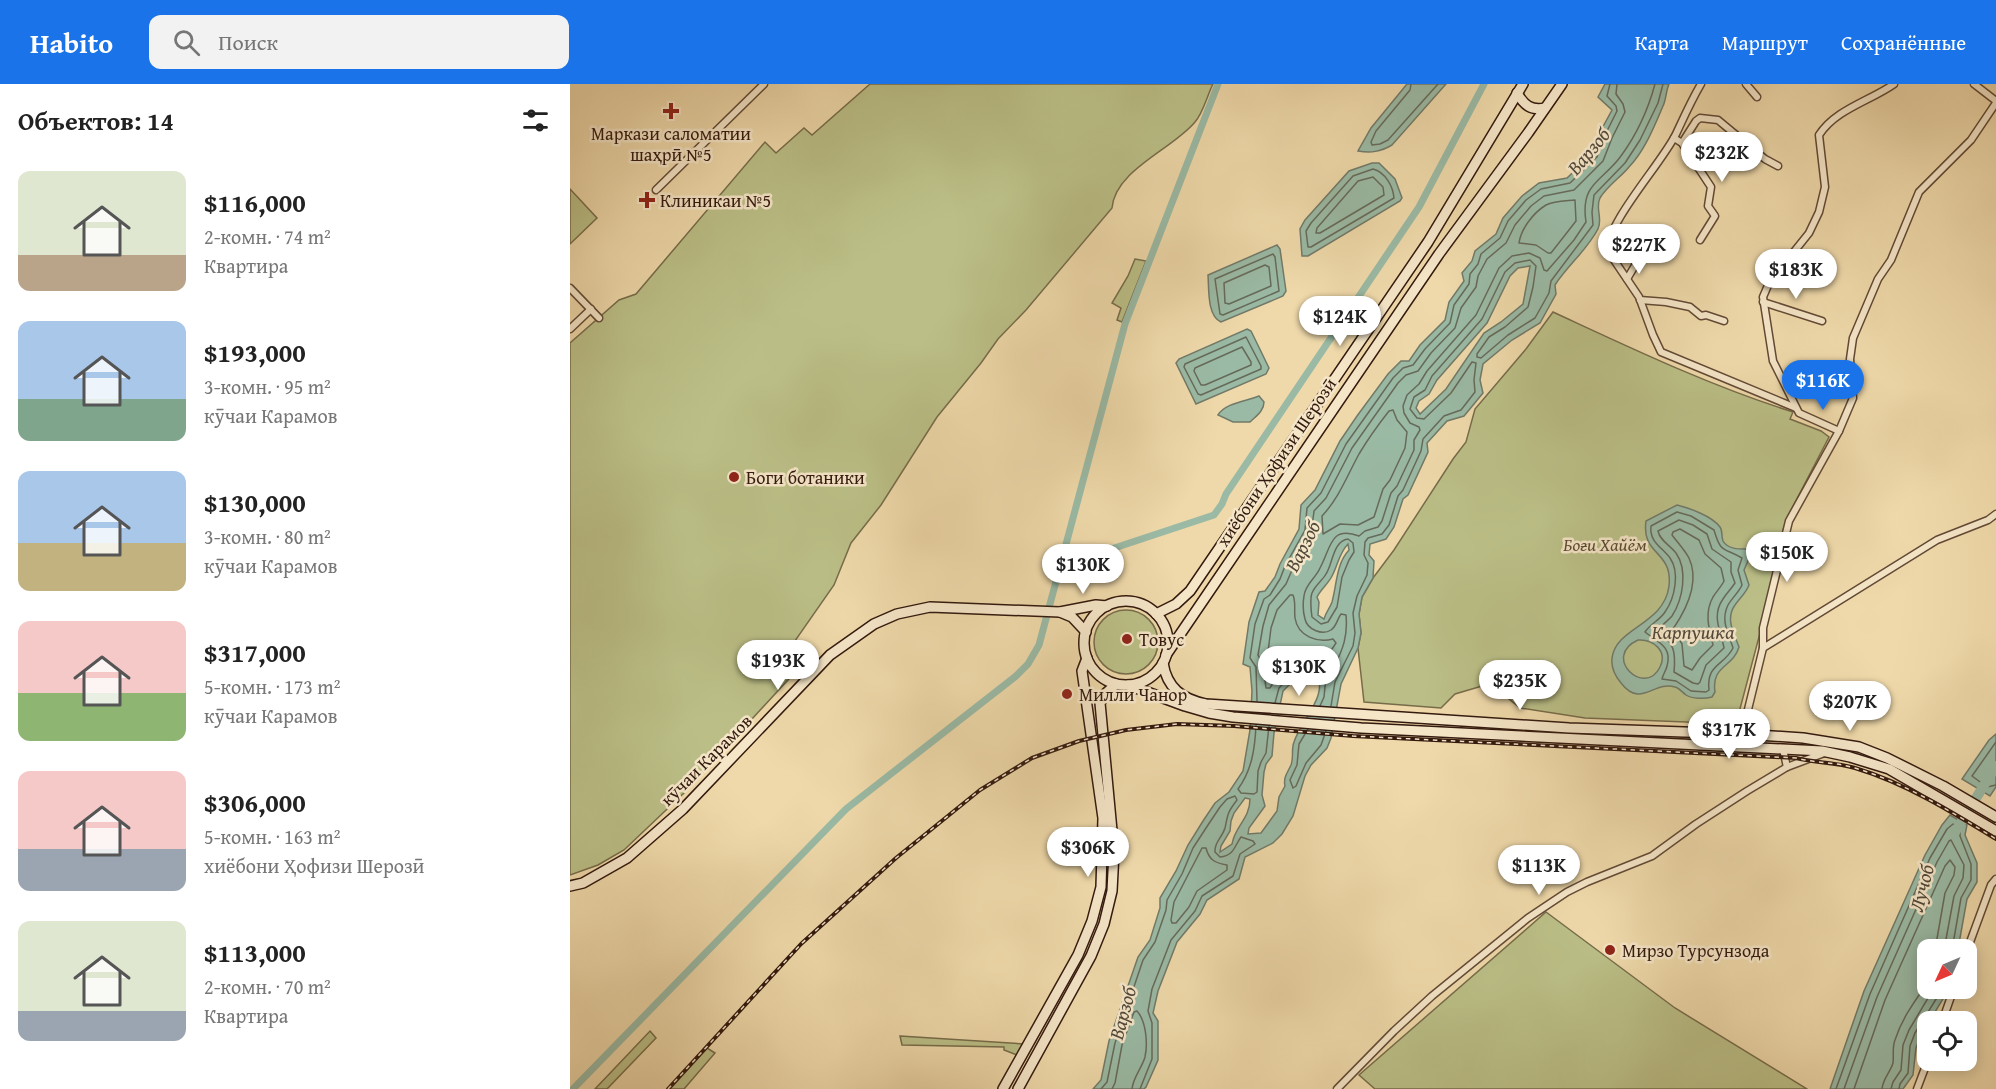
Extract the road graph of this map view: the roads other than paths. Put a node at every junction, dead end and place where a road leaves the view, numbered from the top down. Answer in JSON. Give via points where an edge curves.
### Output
{"nodes":[{"id":1,"x":764,"y":84,"type":"edge"},
{"id":2,"x":1523,"y":84,"type":"edge"},
{"id":3,"x":1562,"y":84,"type":"edge"},
{"id":4,"x":1701,"y":84,"type":"edge"},
{"id":5,"x":1746,"y":84,"type":"edge"},
{"id":6,"x":1894,"y":84,"type":"edge"},
{"id":7,"x":1974,"y":84,"type":"edge"},
{"id":8,"x":1517,"y":93,"type":"junction"},
{"id":9,"x":1757,"y":97,"type":"dead end"},
{"id":10,"x":1996,"y":102,"type":"edge"},
{"id":11,"x":1545,"y":108,"type":"junction"},
{"id":12,"x":1674,"y":138,"type":"junction"},
{"id":13,"x":1682,"y":143,"type":"junction"},
{"id":14,"x":1778,"y":166,"type":"dead end"},
{"id":15,"x":656,"y":190,"type":"dead end"},
{"id":16,"x":1700,"y":240,"type":"dead end"},
{"id":17,"x":1644,"y":252,"type":"dead end"},
{"id":18,"x":1627,"y":279,"type":"junction"},
{"id":19,"x":570,"y":288,"type":"edge"},
{"id":20,"x":1640,"y":300,"type":"junction"},
{"id":21,"x":1763,"y":302,"type":"junction"},
{"id":22,"x":591,"y":309,"type":"junction"},
{"id":23,"x":599,"y":318,"type":"dead end"},
{"id":24,"x":1724,"y":321,"type":"dead end"},
{"id":25,"x":1822,"y":321,"type":"dead end"},
{"id":26,"x":570,"y":329,"type":"edge"},
{"id":27,"x":1796,"y":408,"type":"junction"},
{"id":28,"x":1839,"y":430,"type":"junction"},
{"id":29,"x":1996,"y":514,"type":"edge"},
{"id":30,"x":1107,"y":606,"type":"junction"},
{"id":31,"x":1060,"y":612,"type":"junction"},
{"id":32,"x":1156,"y":614,"type":"junction"},
{"id":33,"x":1086,"y":632,"type":"junction"},
{"id":34,"x":1763,"y":648,"type":"junction"},
{"id":35,"x":1087,"y":658,"type":"junction"},
{"id":36,"x":1165,"y":659,"type":"junction"},
{"id":37,"x":1116,"y":684,"type":"junction"},
{"id":38,"x":1128,"y":685,"type":"junction"},
{"id":39,"x":1677,"y":732,"type":"junction"},
{"id":40,"x":1742,"y":734,"type":"junction"},
{"id":41,"x":1676,"y":744,"type":"junction"},
{"id":42,"x":1783,"y":749,"type":"junction"},
{"id":43,"x":1827,"y":752,"type":"junction"},
{"id":44,"x":1787,"y":767,"type":"junction"},
{"id":45,"x":1996,"y":817,"type":"edge"},
{"id":46,"x":1996,"y":831,"type":"edge"},
{"id":47,"x":1996,"y":879,"type":"edge"},
{"id":48,"x":570,"y":886,"type":"edge"},
{"id":49,"x":1971,"y":939,"type":"edge"},
{"id":50,"x":1064,"y":980,"type":"junction"},
{"id":51,"x":1075,"y":987,"type":"junction"},
{"id":52,"x":1924,"y":1071,"type":"edge"},
{"id":53,"x":1003,"y":1089,"type":"edge"},
{"id":54,"x":1018,"y":1089,"type":"edge"},
{"id":55,"x":1337,"y":1089,"type":"edge"},
{"id":56,"x":1917,"y":1089,"type":"edge"}],
"edges":[{"from":1,"to":15,"type":"street"},
{"from":2,"to":8,"type":"main road","name":"хиёбони Ҳофизи Шерозӣ"},
{"from":3,"to":11,"type":"main road","name":"хиёбони Ҳофизи Шерозӣ"},
{"from":4,"to":12,"type":"street"},
{"from":5,"to":9,"type":"street"},
{"from":6,"to":21,"type":"street","via":[[1843,112],[1819,135],[1825,187],[1819,212],[1809,233],[1765,290]]},
{"from":7,"to":10,"type":"street"},
{"from":8,"to":11,"type":"main road","via":[[1529,107]]},
{"from":8,"to":32,"type":"main road","name":"хиёбони Ҳофизи Шерозӣ","via":[[1428,242],[1190,591]]},
{"from":10,"to":28,"type":"street","via":[[1971,140],[1919,192],[1853,338],[1853,398]]},
{"from":11,"to":36,"type":"main road","name":"хиёбони Ҳофизи Шерозӣ","via":[[1439,254]]},
{"from":12,"to":13,"type":"street"},
{"from":12,"to":18,"type":"street","via":[[1608,243],[1608,251]]},
{"from":13,"to":14,"type":"street","via":[[1700,118],[1718,120]]},
{"from":13,"to":16,"type":"street","via":[[1711,188],[1708,206],[1715,216]]},
{"from":17,"to":18,"type":"street"},
{"from":18,"to":20,"type":"street"},
{"from":19,"to":22,"type":"street"},
{"from":20,"to":24,"type":"street","via":[[1690,307],[1701,316]]},
{"from":20,"to":27,"type":"street","via":[[1659,348],[1666,355]]},
{"from":21,"to":25,"type":"street"},
{"from":21,"to":27,"type":"street","via":[[1773,362]]},
{"from":22,"to":23,"type":"street"},
{"from":22,"to":26,"type":"street"},
{"from":27,"to":28,"type":"street","via":[[1798,414]]},
{"from":28,"to":34,"type":"street","via":[[1789,521],[1763,628]]},
{"from":29,"to":34,"type":"street","via":[[1937,540]]},
{"from":30,"to":31,"type":"main road","name":"кӯчаи Карамов"},
{"from":30,"to":32,"type":"main road","via":[[1127,601]]},
{"from":30,"to":33,"type":"main road","via":[[1090,621]]},
{"from":31,"to":33,"type":"main road","via":[[1072,617]]},
{"from":31,"to":48,"type":"main road","name":"кӯчаи Карамов","via":[[930,607],[874,624],[830,655],[682,809],[627,858],[583,883]]},
{"from":32,"to":36,"type":"main road","via":[[1167,633]]},
{"from":33,"to":35,"type":"main road"},
{"from":34,"to":40,"type":"street"},
{"from":35,"to":37,"type":"main road","via":[[1101,677]]},
{"from":35,"to":50,"type":"main road","via":[[1082,671],[1103,818],[1101,887],[1092,921]]},
{"from":36,"to":38,"type":"main road","name":"хиёбони Ҳофизи Шерозӣ","via":[[1154,675]]},
{"from":36,"to":39,"type":"main road","via":[[1170,684],[1182,696],[1206,704]]},
{"from":37,"to":38,"type":"main road","name":"хиёбони Ҳофизи Шерозӣ"},
{"from":37,"to":51,"type":"main road","via":[[1100,703],[1113,840],[1112,891],[1104,924]]},
{"from":38,"to":41,"type":"main road","via":[[1185,706],[1233,717],[1361,728]]},
{"from":39,"to":40,"type":"main road"},
{"from":39,"to":41,"type":"main road"},
{"from":40,"to":45,"type":"main road","via":[[1859,747],[1943,786]]},
{"from":41,"to":42,"type":"main road"},
{"from":42,"to":43,"type":"main road"},
{"from":42,"to":44,"type":"street"},
{"from":43,"to":44,"type":"street"},
{"from":43,"to":46,"type":"main road","via":[[1888,769]]},
{"from":44,"to":55,"type":"street","via":[[1652,856],[1587,882],[1528,918],[1432,996]]},
{"from":47,"to":49,"type":"street"},
{"from":50,"to":51,"type":"main road"},
{"from":50,"to":53,"type":"main road"},
{"from":51,"to":54,"type":"main road"},
{"from":52,"to":56,"type":"street"}]}
